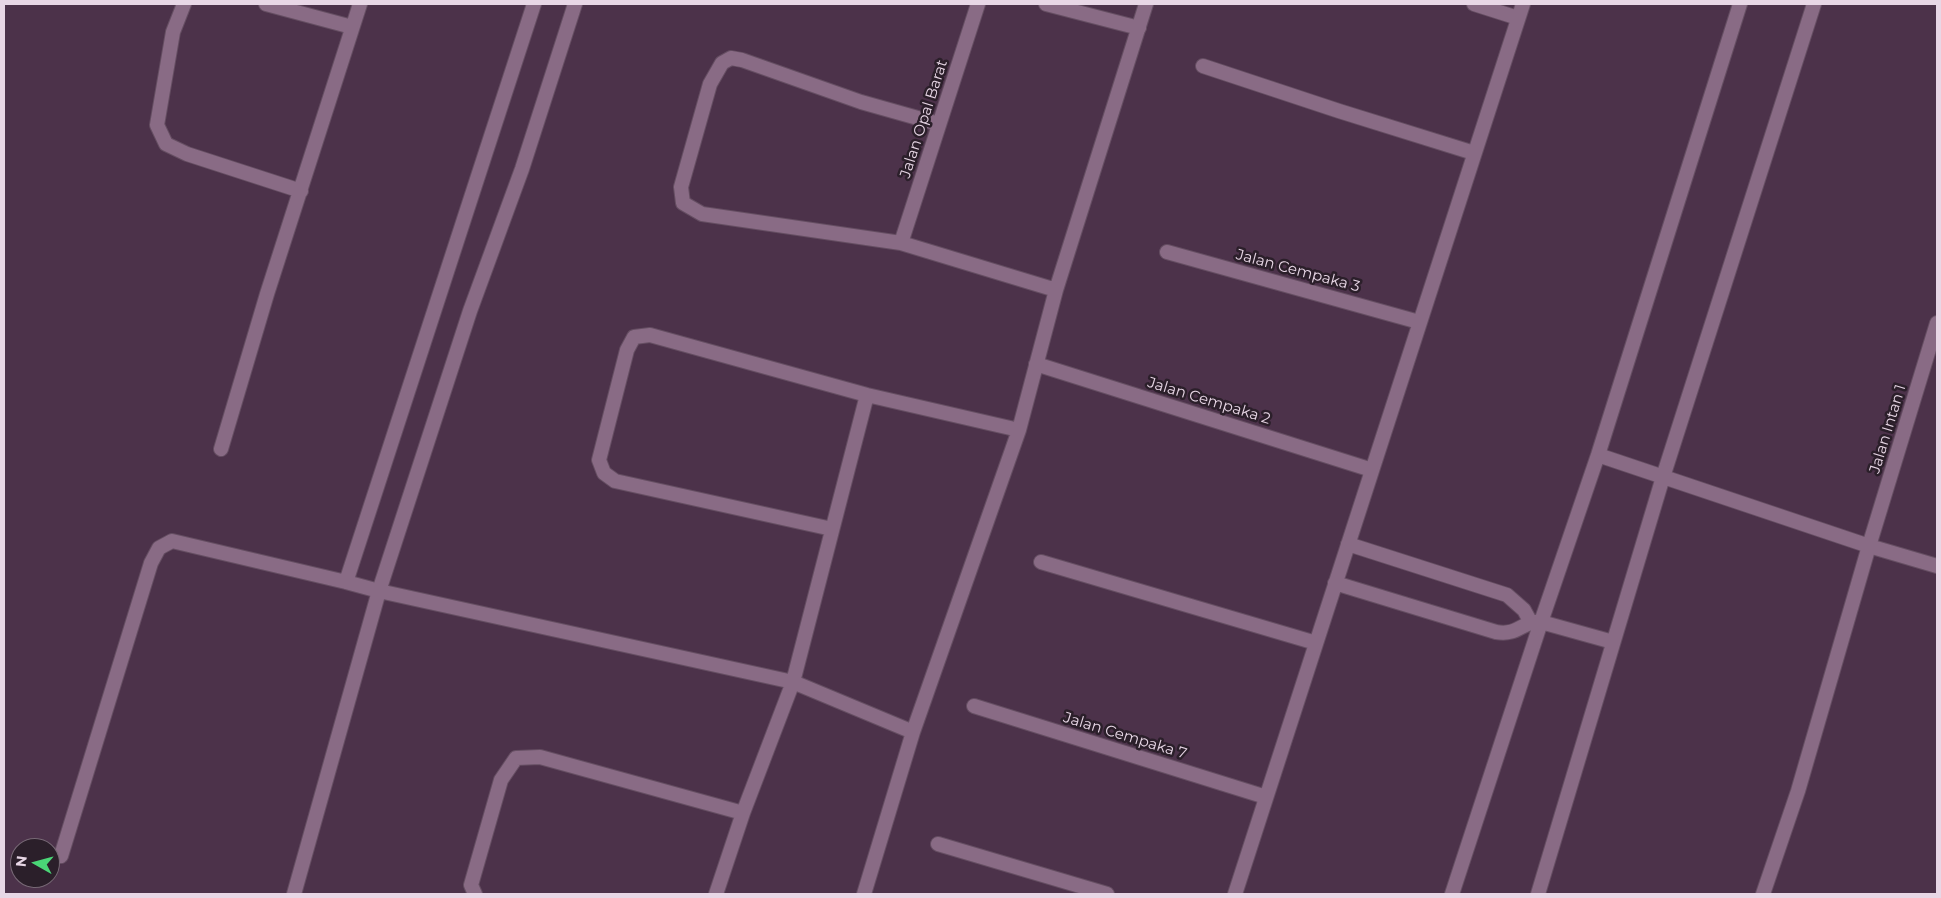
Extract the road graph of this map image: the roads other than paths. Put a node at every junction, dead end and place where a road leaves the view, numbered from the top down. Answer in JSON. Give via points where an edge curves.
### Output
{"nodes":[{"id":1,"x":184,"y":4,"type":"edge"},
{"id":2,"x":266,"y":4,"type":"edge"},
{"id":3,"x":360,"y":4,"type":"edge"},
{"id":4,"x":534,"y":4,"type":"edge"},
{"id":5,"x":575,"y":4,"type":"edge"},
{"id":6,"x":978,"y":4,"type":"edge"},
{"id":7,"x":1046,"y":4,"type":"edge"},
{"id":8,"x":1146,"y":4,"type":"edge"},
{"id":9,"x":1474,"y":4,"type":"edge"},
{"id":10,"x":1523,"y":4,"type":"edge"},
{"id":11,"x":1740,"y":4,"type":"edge"},
{"id":12,"x":1814,"y":4,"type":"edge"},
{"id":13,"x":1518,"y":18,"type":"junction"},
{"id":14,"x":352,"y":27,"type":"junction"},
{"id":15,"x":1139,"y":28,"type":"junction"},
{"id":16,"x":1203,"y":66,"type":"dead end"},
{"id":17,"x":939,"y":124,"type":"junction"},
{"id":18,"x":1474,"y":153,"type":"junction"},
{"id":19,"x":300,"y":191,"type":"junction"},
{"id":20,"x":901,"y":243,"type":"junction"},
{"id":21,"x":1167,"y":252,"type":"dead end"},
{"id":22,"x":1056,"y":290,"type":"junction"},
{"id":23,"x":1420,"y":322,"type":"junction"},
{"id":24,"x":1937,"y":323,"type":"edge"},
{"id":25,"x":1036,"y":364,"type":"junction"},
{"id":26,"x":867,"y":395,"type":"junction"},
{"id":27,"x":1020,"y":430,"type":"junction"},
{"id":28,"x":221,"y":449,"type":"dead end"},
{"id":29,"x":1598,"y":455,"type":"junction"},
{"id":30,"x":1372,"y":470,"type":"junction"},
{"id":31,"x":1663,"y":477,"type":"junction"},
{"id":32,"x":832,"y":529,"type":"junction"},
{"id":33,"x":1348,"y":544,"type":"junction"},
{"id":34,"x":1869,"y":546,"type":"junction"},
{"id":35,"x":1040,"y":562,"type":"dead end"},
{"id":36,"x":1937,"y":566,"type":"edge"},
{"id":37,"x":346,"y":582,"type":"junction"},
{"id":38,"x":1335,"y":583,"type":"junction"},
{"id":39,"x":379,"y":591,"type":"junction"},
{"id":40,"x":1535,"y":621,"type":"junction"},
{"id":41,"x":1613,"y":642,"type":"junction"},
{"id":42,"x":1316,"y":643,"type":"junction"},
{"id":43,"x":793,"y":682,"type":"junction"},
{"id":44,"x":974,"y":706,"type":"dead end"},
{"id":45,"x":913,"y":732,"type":"junction"},
{"id":46,"x":1266,"y":797,"type":"junction"},
{"id":47,"x":743,"y":813,"type":"junction"},
{"id":48,"x":938,"y":844,"type":"dead end"},
{"id":49,"x":62,"y":856,"type":"dead end"},
{"id":50,"x":294,"y":894,"type":"edge"},
{"id":51,"x":475,"y":894,"type":"edge"},
{"id":52,"x":716,"y":894,"type":"edge"},
{"id":53,"x":864,"y":894,"type":"edge"},
{"id":54,"x":1107,"y":894,"type":"edge"},
{"id":55,"x":1235,"y":894,"type":"edge"},
{"id":56,"x":1452,"y":894,"type":"edge"},
{"id":57,"x":1538,"y":894,"type":"edge"},
{"id":58,"x":1762,"y":894,"type":"edge"}],
"edges":[{"from":1,"to":19,"type":"street","via":[[173,32],[158,125],[166,144],[186,154]]},
{"from":2,"to":14,"type":"street"},
{"from":3,"to":14,"type":"street"},
{"from":4,"to":37,"type":"street"},
{"from":5,"to":39,"type":"street"},
{"from":6,"to":17,"type":"street","name":"Jalan Opal Barat"},
{"from":7,"to":15,"type":"street"},
{"from":8,"to":15,"type":"street"},
{"from":9,"to":13,"type":"street"},
{"from":10,"to":13,"type":"street"},
{"from":11,"to":29,"type":"street"},
{"from":12,"to":31,"type":"street"},
{"from":13,"to":18,"type":"street"},
{"from":14,"to":19,"type":"street"},
{"from":15,"to":22,"type":"street"},
{"from":16,"to":18,"type":"street"},
{"from":17,"to":20,"type":"street","name":"Jalan Opal Barat"},
{"from":17,"to":20,"type":"street","via":[[861,102],[731,58],[722,64],[710,84],[681,186],[683,202],[702,214]]},
{"from":18,"to":23,"type":"street"},
{"from":19,"to":28,"type":"street"},
{"from":20,"to":22,"type":"street"},
{"from":21,"to":23,"type":"street","name":"Jalan Cempaka 3"},
{"from":22,"to":25,"type":"street"},
{"from":23,"to":30,"type":"street"},
{"from":24,"to":34,"type":"street","name":"Jalan Intan 1"},
{"from":25,"to":27,"type":"street"},
{"from":25,"to":30,"type":"street","name":"Jalan Cempaka 2"},
{"from":26,"to":27,"type":"street"},
{"from":26,"to":32,"type":"street"},
{"from":26,"to":32,"type":"street","via":[[650,336],[634,337],[627,350],[599,460],[604,473],[616,481]]},
{"from":27,"to":45,"type":"street"},
{"from":29,"to":31,"type":"street"},
{"from":29,"to":40,"type":"street"},
{"from":30,"to":33,"type":"street"},
{"from":31,"to":34,"type":"street"},
{"from":31,"to":41,"type":"street"},
{"from":32,"to":43,"type":"street"},
{"from":33,"to":38,"type":"street"},
{"from":33,"to":40,"type":"street","via":[[1507,595]]},
{"from":34,"to":36,"type":"street"},
{"from":34,"to":58,"type":"street","name":"Jalan Intan 1","via":[[1798,791]]},
{"from":35,"to":42,"type":"street"},
{"from":37,"to":39,"type":"street"},
{"from":37,"to":49,"type":"street","via":[[172,541],[159,548],[151,563]]},
{"from":38,"to":40,"type":"street","via":[[1496,632],[1515,632]]},
{"from":38,"to":42,"type":"street"},
{"from":39,"to":43,"type":"street"},
{"from":39,"to":50,"type":"street"},
{"from":40,"to":41,"type":"street"},
{"from":40,"to":56,"type":"street"},
{"from":41,"to":57,"type":"street"},
{"from":42,"to":46,"type":"street"},
{"from":43,"to":45,"type":"street"},
{"from":43,"to":47,"type":"street"},
{"from":44,"to":46,"type":"street","name":"Jalan Cempaka 7"},
{"from":45,"to":53,"type":"street"},
{"from":46,"to":55,"type":"street"},
{"from":47,"to":51,"type":"street","via":[[540,757],[516,758],[501,780],[471,885]]},
{"from":47,"to":52,"type":"street"},
{"from":48,"to":54,"type":"street"}]}
